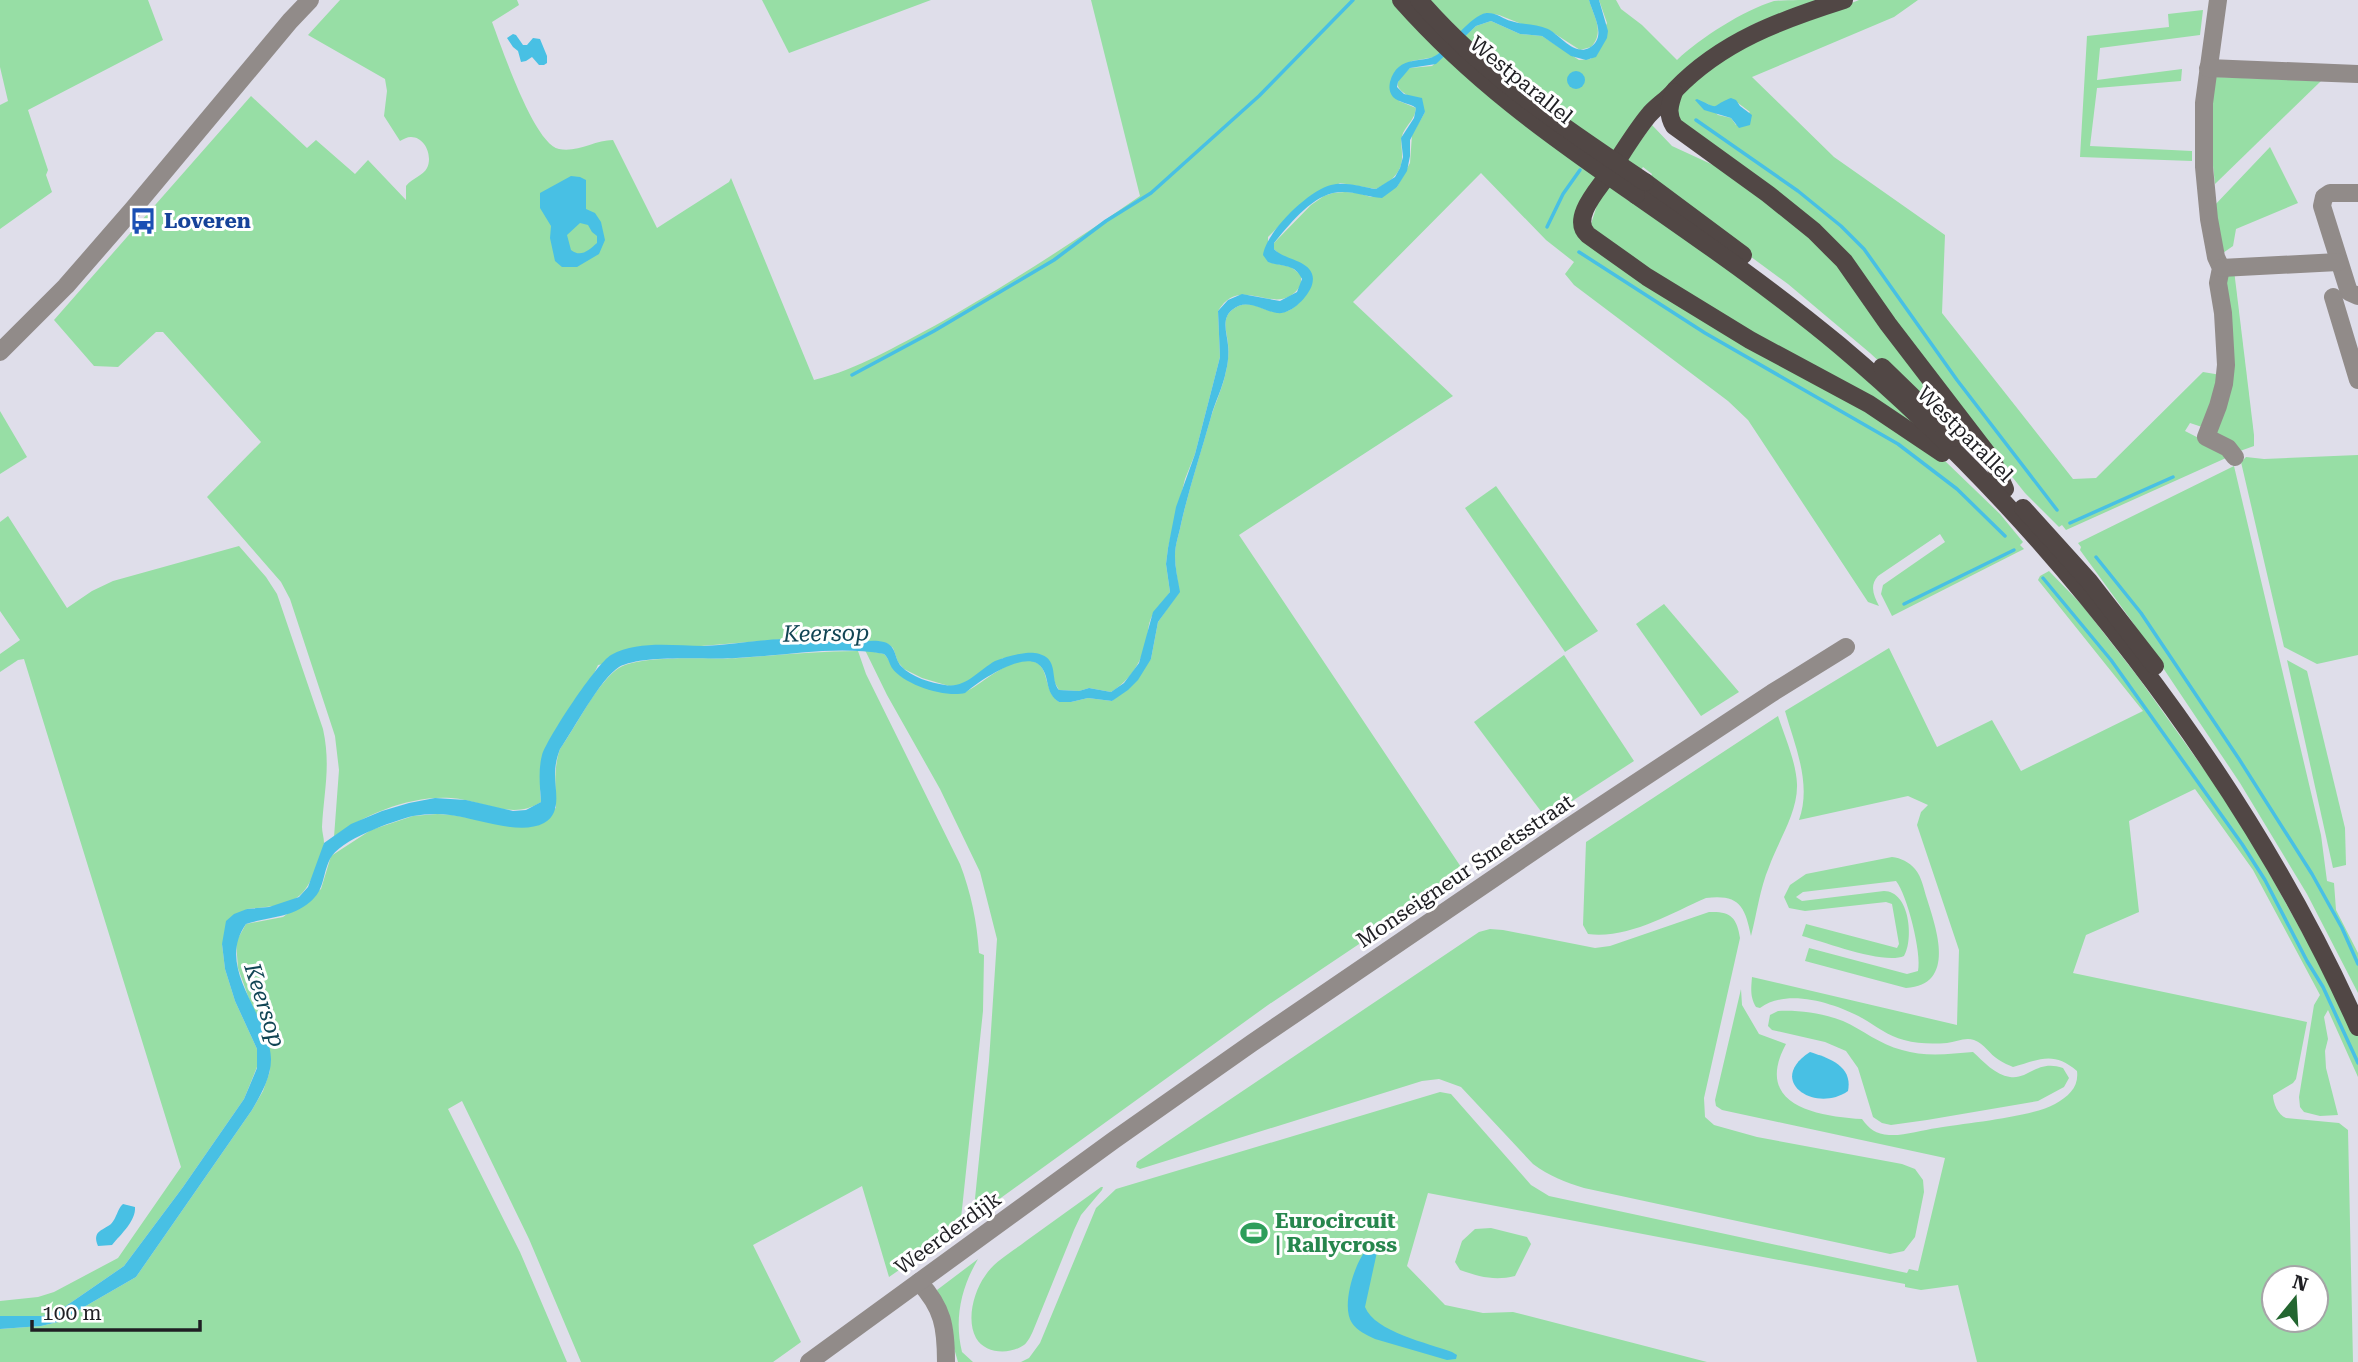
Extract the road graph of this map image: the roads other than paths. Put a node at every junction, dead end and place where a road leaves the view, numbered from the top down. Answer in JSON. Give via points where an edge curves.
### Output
{"nodes":[{"id":1,"x":310,"y":0,"type":"edge"},
{"id":2,"x":1401,"y":0,"type":"edge"},
{"id":3,"x":1419,"y":0,"type":"edge"},
{"id":4,"x":1844,"y":0,"type":"edge"},
{"id":5,"x":2218,"y":0,"type":"edge"},
{"id":6,"x":2208,"y":68,"type":"junction"},
{"id":7,"x":2358,"y":74,"type":"edge"},
{"id":8,"x":1674,"y":92,"type":"junction"},
{"id":9,"x":1640,"y":188,"type":"junction"},
{"id":10,"x":2358,"y":193,"type":"edge"},
{"id":11,"x":2338,"y":262,"type":"junction"},
{"id":12,"x":2221,"y":268,"type":"junction"},
{"id":13,"x":2358,"y":296,"type":"edge"},
{"id":14,"x":2333,"y":297,"type":"dead end"},
{"id":15,"x":0,"y":352,"type":"edge"},
{"id":16,"x":2358,"y":380,"type":"edge"},
{"id":17,"x":2235,"y":457,"type":"dead end"},
{"id":18,"x":1967,"y":466,"type":"junction"},
{"id":19,"x":2005,"y":489,"type":"junction"},
{"id":20,"x":2050,"y":546,"type":"junction"},
{"id":21,"x":1846,"y":647,"type":"dead end"},
{"id":22,"x":2358,"y":1000,"type":"edge"},
{"id":23,"x":2358,"y":1027,"type":"edge"},
{"id":24,"x":1114,"y":1140,"type":"joint"},
{"id":25,"x":919,"y":1282,"type":"junction"},
{"id":26,"x":809,"y":1362,"type":"edge"},
{"id":27,"x":946,"y":1362,"type":"edge"}],
"edges":[{"from":1,"to":15,"type":"street","via":[[75,277]]},
{"from":2,"to":9,"type":"main road","name":"Westparallel","bridge":true,"via":[[1493,91],[1545,131]]},
{"from":3,"to":9,"type":"main road","name":"Westparallel","bridge":true,"via":[[1521,96]]},
{"from":4,"to":8,"type":"main road","via":[[1741,39],[1697,69]]},
{"from":5,"to":6,"type":"street"},
{"from":6,"to":7,"type":"street"},
{"from":6,"to":12,"type":"street","via":[[2204,167],[2209,219]]},
{"from":8,"to":18,"type":"main road","via":[[1647,118],[1591,199],[1583,231],[1749,340],[1869,404]]},
{"from":8,"to":19,"type":"main road","via":[[1668,117],[1675,126],[1777,201],[1844,261],[1993,461]]},
{"from":9,"to":18,"type":"main road","name":"Westparallel","via":[[1839,345]]},
{"from":9,"to":19,"type":"main road","name":"Westparallel","via":[[1846,337]]},
{"from":10,"to":11,"type":"street","via":[[2324,197],[2322,206]]},
{"from":11,"to":12,"type":"street"},
{"from":11,"to":13,"type":"street","via":[[2349,292]]},
{"from":12,"to":17,"type":"street","via":[[2218,283],[2226,365],[2206,436]]},
{"from":14,"to":16,"type":"street"},
{"from":18,"to":20,"type":"main road","name":"Westparallel"},
{"from":19,"to":20,"type":"main road","name":"Westparallel"},
{"from":20,"to":22,"type":"main road","name":"Westparallel","via":[[2139,643],[2230,772],[2286,863]]},
{"from":20,"to":23,"type":"main road","name":"Westparallel","via":[[2218,776],[2297,905]]},
{"from":21,"to":24,"type":"street","name":"Monseigneur Smetsstraat","via":[[1569,827]]},
{"from":24,"to":25,"type":"street","name":"Weerderdijk"},
{"from":25,"to":26,"type":"street","name":"Weerderdijk"},
{"from":25,"to":27,"type":"street","via":[[944,1322]]}]}
